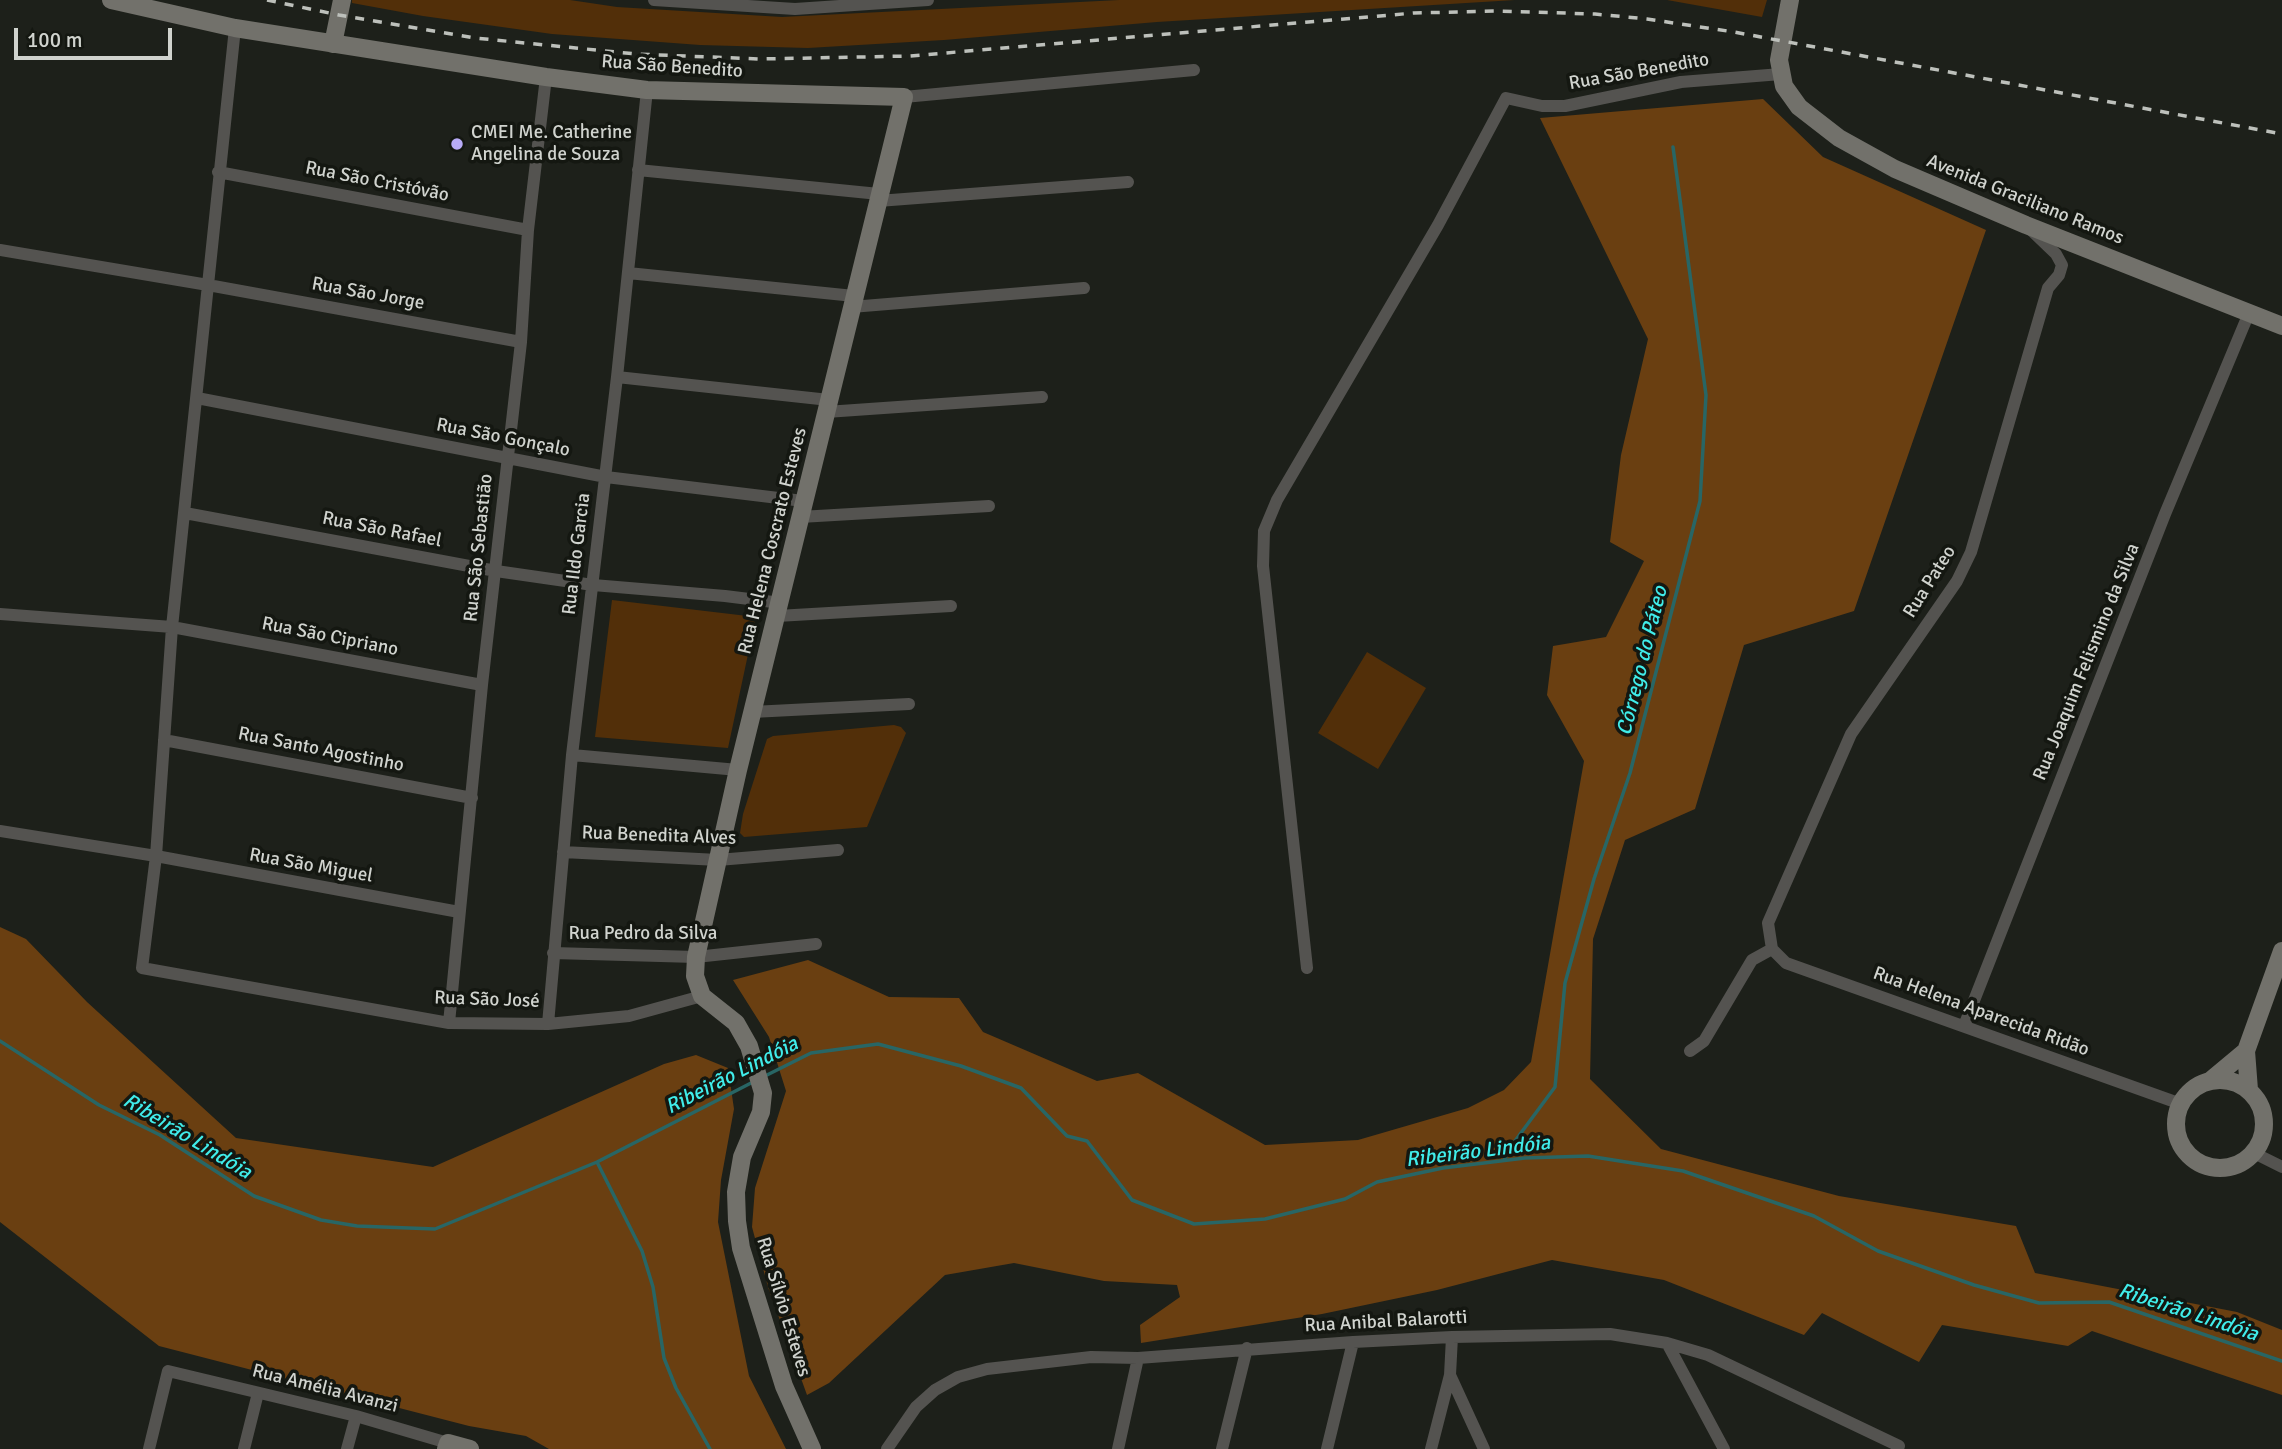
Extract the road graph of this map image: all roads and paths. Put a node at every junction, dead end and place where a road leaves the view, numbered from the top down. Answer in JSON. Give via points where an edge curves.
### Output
{"nodes":[{"id":1,"x":111,"y":0,"type":"edge"},
{"id":2,"x":342,"y":0,"type":"edge"},
{"id":3,"x":654,"y":0,"type":"edge"},
{"id":4,"x":928,"y":0,"type":"edge"},
{"id":5,"x":1790,"y":0,"type":"edge"},
{"id":6,"x":795,"y":4,"type":"edge"},
{"id":7,"x":235,"y":27,"type":"junction"},
{"id":8,"x":333,"y":44,"type":"junction"},
{"id":9,"x":1194,"y":70,"type":"dead end"},
{"id":10,"x":1781,"y":74,"type":"junction"},
{"id":11,"x":546,"y":77,"type":"junction"},
{"id":12,"x":647,"y":90,"type":"junction"},
{"id":13,"x":904,"y":97,"type":"junction"},
{"id":14,"x":638,"y":170,"type":"junction"},
{"id":15,"x":218,"y":172,"type":"junction"},
{"id":16,"x":1128,"y":182,"type":"dead end"},
{"id":17,"x":878,"y":197,"type":"junction"},
{"id":18,"x":2026,"y":225,"type":"junction"},
{"id":19,"x":528,"y":230,"type":"junction"},
{"id":20,"x":0,"y":250,"type":"edge"},
{"id":21,"x":628,"y":273,"type":"junction"},
{"id":22,"x":208,"y":285,"type":"junction"},
{"id":23,"x":1084,"y":288,"type":"dead end"},
{"id":24,"x":852,"y":302,"type":"junction"},
{"id":25,"x":2249,"y":313,"type":"junction"},
{"id":26,"x":2282,"y":326,"type":"edge"},
{"id":27,"x":521,"y":342,"type":"junction"},
{"id":28,"x":617,"y":377,"type":"junction"},
{"id":29,"x":1042,"y":397,"type":"dead end"},
{"id":30,"x":197,"y":398,"type":"junction"},
{"id":31,"x":828,"y":406,"type":"junction"},
{"id":32,"x":508,"y":460,"type":"junction"},
{"id":33,"x":606,"y":477,"type":"junction"},
{"id":34,"x":989,"y":506,"type":"dead end"},
{"id":35,"x":801,"y":509,"type":"junction"},
{"id":36,"x":185,"y":513,"type":"junction"},
{"id":37,"x":496,"y":571,"type":"junction"},
{"id":38,"x":593,"y":584,"type":"junction"},
{"id":39,"x":951,"y":606,"type":"dead end"},
{"id":40,"x":779,"y":609,"type":"junction"},
{"id":41,"x":0,"y":614,"type":"edge"},
{"id":42,"x":172,"y":627,"type":"junction"},
{"id":43,"x":482,"y":685,"type":"junction"},
{"id":44,"x":909,"y":704,"type":"dead end"},
{"id":45,"x":752,"y":712,"type":"junction"},
{"id":46,"x":164,"y":740,"type":"junction"},
{"id":47,"x":572,"y":755,"type":"junction"},
{"id":48,"x":738,"y":770,"type":"junction"},
{"id":49,"x":472,"y":798,"type":"junction"},
{"id":50,"x":0,"y":831,"type":"edge"},
{"id":51,"x":838,"y":850,"type":"dead end"},
{"id":52,"x":563,"y":852,"type":"junction"},
{"id":53,"x":156,"y":856,"type":"junction"},
{"id":54,"x":718,"y":860,"type":"junction"},
{"id":55,"x":459,"y":912,"type":"junction"},
{"id":56,"x":816,"y":944,"type":"dead end"},
{"id":57,"x":1772,"y":949,"type":"junction"},
{"id":58,"x":2282,"y":951,"type":"edge"},
{"id":59,"x":553,"y":953,"type":"junction"},
{"id":60,"x":696,"y":957,"type":"junction"},
{"id":61,"x":1307,"y":968,"type":"dead end"},
{"id":62,"x":702,"y":996,"type":"junction"},
{"id":63,"x":449,"y":1023,"type":"junction"},
{"id":64,"x":548,"y":1024,"type":"junction"},
{"id":65,"x":1964,"y":1026,"type":"junction"},
{"id":66,"x":1690,"y":1051,"type":"dead end"},
{"id":67,"x":2246,"y":1051,"type":"junction"},
{"id":68,"x":2210,"y":1081,"type":"junction"},
{"id":69,"x":2249,"y":1090,"type":"junction"},
{"id":70,"x":2181,"y":1104,"type":"junction"},
{"id":71,"x":2254,"y":1153,"type":"junction"},
{"id":72,"x":2282,"y":1167,"type":"edge"},
{"id":73,"x":1452,"y":1337,"type":"junction"},
{"id":74,"x":1353,"y":1342,"type":"junction"},
{"id":75,"x":1667,"y":1343,"type":"junction"},
{"id":76,"x":1247,"y":1348,"type":"junction"},
{"id":77,"x":1138,"y":1358,"type":"junction"},
{"id":78,"x":1450,"y":1376,"type":"junction"},
{"id":79,"x":258,"y":1393,"type":"junction"},
{"id":80,"x":355,"y":1416,"type":"junction"},
{"id":81,"x":447,"y":1446,"type":"edge"},
{"id":82,"x":1899,"y":1446,"type":"dead end"},
{"id":83,"x":149,"y":1449,"type":"edge"},
{"id":84,"x":244,"y":1449,"type":"edge"},
{"id":85,"x":347,"y":1449,"type":"edge"},
{"id":86,"x":470,"y":1449,"type":"edge"},
{"id":87,"x":812,"y":1449,"type":"edge"},
{"id":88,"x":887,"y":1449,"type":"edge"},
{"id":89,"x":1118,"y":1449,"type":"edge"},
{"id":90,"x":1222,"y":1449,"type":"edge"},
{"id":91,"x":1326,"y":1449,"type":"edge"},
{"id":92,"x":1431,"y":1449,"type":"edge"},
{"id":93,"x":1484,"y":1449,"type":"edge"},
{"id":94,"x":1724,"y":1449,"type":"edge"}],
"edges":[{"from":1,"to":7,"type":"street","name":"Rua São Benedito"},
{"from":2,"to":8,"type":"street"},
{"from":3,"to":6,"type":"street"},
{"from":4,"to":6,"type":"street"},
{"from":5,"to":10,"type":"street","via":[[1779,60]]},
{"from":7,"to":8,"type":"street","name":"Rua São Benedito"},
{"from":7,"to":15,"type":"street"},
{"from":8,"to":11,"type":"street","name":"Rua São Benedito"},
{"from":9,"to":13,"type":"street","name":"Rua São Benedito"},
{"from":10,"to":18,"type":"street","name":"Avenida Graciliano Ramos","via":[[1799,107],[1839,138],[1895,169]]},
{"from":10,"to":61,"type":"street","name":"Rua São Benedito","via":[[1681,82],[1565,106],[1506,98],[1438,225],[1277,500],[1264,531],[1264,566]]},
{"from":11,"to":12,"type":"street","name":"Rua São Benedito"},
{"from":11,"to":19,"type":"street","name":"Rua São Sebastião"},
{"from":12,"to":13,"type":"street","name":"Rua São Benedito"},
{"from":12,"to":14,"type":"street","name":"Rua Ildo Garcia"},
{"from":13,"to":17,"type":"street","name":"Rua Helena Coscrato Esteves"},
{"from":14,"to":17,"type":"street"},
{"from":14,"to":21,"type":"street","name":"Rua Ildo Garcia"},
{"from":15,"to":19,"type":"street","name":"Rua São Cristóvão"},
{"from":15,"to":22,"type":"street"},
{"from":16,"to":17,"type":"street"},
{"from":17,"to":24,"type":"street","name":"Rua Helena Coscrato Esteves"},
{"from":18,"to":25,"type":"street","name":"Avenida Graciliano Ramos"},
{"from":18,"to":57,"type":"street","name":"Rua Pateo","via":[[2062,265],[2048,288],[1971,552],[1957,581],[1851,734],[1768,923]]},
{"from":19,"to":27,"type":"street","name":"Rua São Sebastião"},
{"from":20,"to":22,"type":"street","name":"Rua São Jorge"},
{"from":21,"to":24,"type":"street"},
{"from":21,"to":28,"type":"street","name":"Rua Ildo Garcia"},
{"from":22,"to":27,"type":"street","name":"Rua São Jorge"},
{"from":22,"to":30,"type":"street"},
{"from":23,"to":24,"type":"street"},
{"from":24,"to":31,"type":"street","name":"Rua Helena Coscrato Esteves"},
{"from":25,"to":26,"type":"street","name":"Avenida Graciliano Ramos"},
{"from":25,"to":65,"type":"street","name":"Rua Joaquim Felismino da Silva"},
{"from":27,"to":32,"type":"street","name":"Rua São Sebastião"},
{"from":28,"to":31,"type":"street"},
{"from":28,"to":33,"type":"street","name":"Rua Ildo Garcia"},
{"from":29,"to":31,"type":"street"},
{"from":30,"to":32,"type":"street","name":"Rua São Gonçalo"},
{"from":30,"to":36,"type":"street"},
{"from":31,"to":35,"type":"street","name":"Rua Helena Coscrato Esteves"},
{"from":32,"to":33,"type":"street","name":"Rua São Gonçalo"},
{"from":32,"to":37,"type":"street","name":"Rua São Sebastião"},
{"from":33,"to":35,"type":"street","name":"Rua São Gonçalo"},
{"from":33,"to":38,"type":"street","name":"Rua Ildo Garcia"},
{"from":34,"to":35,"type":"street","name":"Rua São Gonçalo"},
{"from":35,"to":40,"type":"street","name":"Rua Helena Coscrato Esteves"},
{"from":36,"to":37,"type":"street","name":"Rua São Rafael"},
{"from":36,"to":42,"type":"street"},
{"from":37,"to":38,"type":"street","name":"Rua São Rafael"},
{"from":37,"to":43,"type":"street","name":"Rua São Sebastião"},
{"from":38,"to":40,"type":"street","name":"Rua São Rafael","via":[[725,596]]},
{"from":38,"to":47,"type":"street","name":"Rua Ildo Garcia"},
{"from":39,"to":40,"type":"street","name":"Rua São Rafael"},
{"from":40,"to":45,"type":"street","name":"Rua Helena Coscrato Esteves"},
{"from":41,"to":42,"type":"street","name":"Rua São Cipriano"},
{"from":42,"to":43,"type":"street","name":"Rua São Cipriano"},
{"from":42,"to":46,"type":"street"},
{"from":43,"to":49,"type":"street","name":"Rua São Sebastião"},
{"from":44,"to":45,"type":"street"},
{"from":45,"to":48,"type":"street","name":"Rua Helena Coscrato Esteves"},
{"from":46,"to":49,"type":"street","name":"Rua Santo Agostinho"},
{"from":46,"to":53,"type":"street"},
{"from":47,"to":48,"type":"street"},
{"from":47,"to":52,"type":"street","name":"Rua Ildo Garcia"},
{"from":48,"to":54,"type":"street","name":"Rua Helena Coscrato Esteves"},
{"from":49,"to":55,"type":"street","name":"Rua São Sebastião"},
{"from":50,"to":53,"type":"street","name":"Rua São Miguel"},
{"from":51,"to":54,"type":"street","name":"Rua Benedita Alves"},
{"from":52,"to":54,"type":"street","name":"Rua Benedita Alves"},
{"from":52,"to":59,"type":"street","name":"Rua Ildo Garcia"},
{"from":53,"to":55,"type":"street","name":"Rua São Miguel"},
{"from":53,"to":63,"type":"street","name":"Rua São José","via":[[142,968]]},
{"from":54,"to":60,"type":"street","name":"Rua Helena Coscrato Esteves"},
{"from":55,"to":63,"type":"street","name":"Rua São Sebastião"},
{"from":56,"to":60,"type":"street","name":"Rua Pedro da Silva"},
{"from":57,"to":65,"type":"street","name":"Rua Helena Aparecida Ridão","via":[[1786,963]]},
{"from":57,"to":66,"type":"street","via":[[1752,960],[1704,1041]]},
{"from":58,"to":67,"type":"street"},
{"from":59,"to":60,"type":"street","name":"Rua Pedro da Silva"},
{"from":59,"to":64,"type":"street","name":"Rua Ildo Garcia"},
{"from":60,"to":62,"type":"street","name":"Rua Helena Coscrato Esteves","via":[[695,976]]},
{"from":62,"to":64,"type":"street","name":"Rua São José","via":[[629,1016]]},
{"from":62,"to":87,"type":"street","name":"Rua Sílvio Esteves","via":[[736,1023],[749,1046],[763,1093],[761,1112],[741,1157],[737,1221],[741,1248],[784,1386]]},
{"from":63,"to":64,"type":"street","name":"Rua São José"},
{"from":65,"to":70,"type":"street","name":"Rua Helena Aparecida Ridão"},
{"from":67,"to":68,"type":"street"},
{"from":67,"to":69,"type":"street"},
{"from":68,"to":69,"type":"street","via":[[2235,1082]]},
{"from":68,"to":70,"type":"street","via":[[2198,1086]]},
{"from":69,"to":71,"type":"street","via":[[2264,1116],[2265,1131]]},
{"from":70,"to":71,"type":"street","via":[[2176,1134],[2193,1160],[2222,1169],[2237,1166]]},
{"from":71,"to":72,"type":"street"},
{"from":73,"to":74,"type":"street","name":"Rua Anibal Balarotti"},
{"from":73,"to":75,"type":"street","name":"Rua Anibal Balarotti","via":[[1610,1334]]},
{"from":73,"to":78,"type":"street"},
{"from":74,"to":76,"type":"street","name":"Rua Anibal Balarotti"},
{"from":74,"to":91,"type":"street"},
{"from":75,"to":82,"type":"street","name":"Rua Anibal Balarotti","via":[[1708,1355]]},
{"from":75,"to":94,"type":"street"},
{"from":76,"to":77,"type":"street","name":"Rua Anibal Balarotti"},
{"from":76,"to":90,"type":"street"},
{"from":77,"to":88,"type":"street","name":"Rua Anibal Balarotti","via":[[1018,1364],[958,1377],[916,1407]]},
{"from":77,"to":89,"type":"street"},
{"from":78,"to":92,"type":"street"},
{"from":78,"to":93,"type":"street"},
{"from":79,"to":80,"type":"street","name":"Rua Amélia Avanzi"},
{"from":79,"to":83,"type":"street","name":"Rua Amélia Avanzi","via":[[168,1371]]},
{"from":79,"to":84,"type":"street"},
{"from":80,"to":81,"type":"street","name":"Rua Amélia Avanzi"},
{"from":80,"to":85,"type":"street"},
{"from":81,"to":86,"type":"street","name":"Rua Amélia Avanzi"}]}
